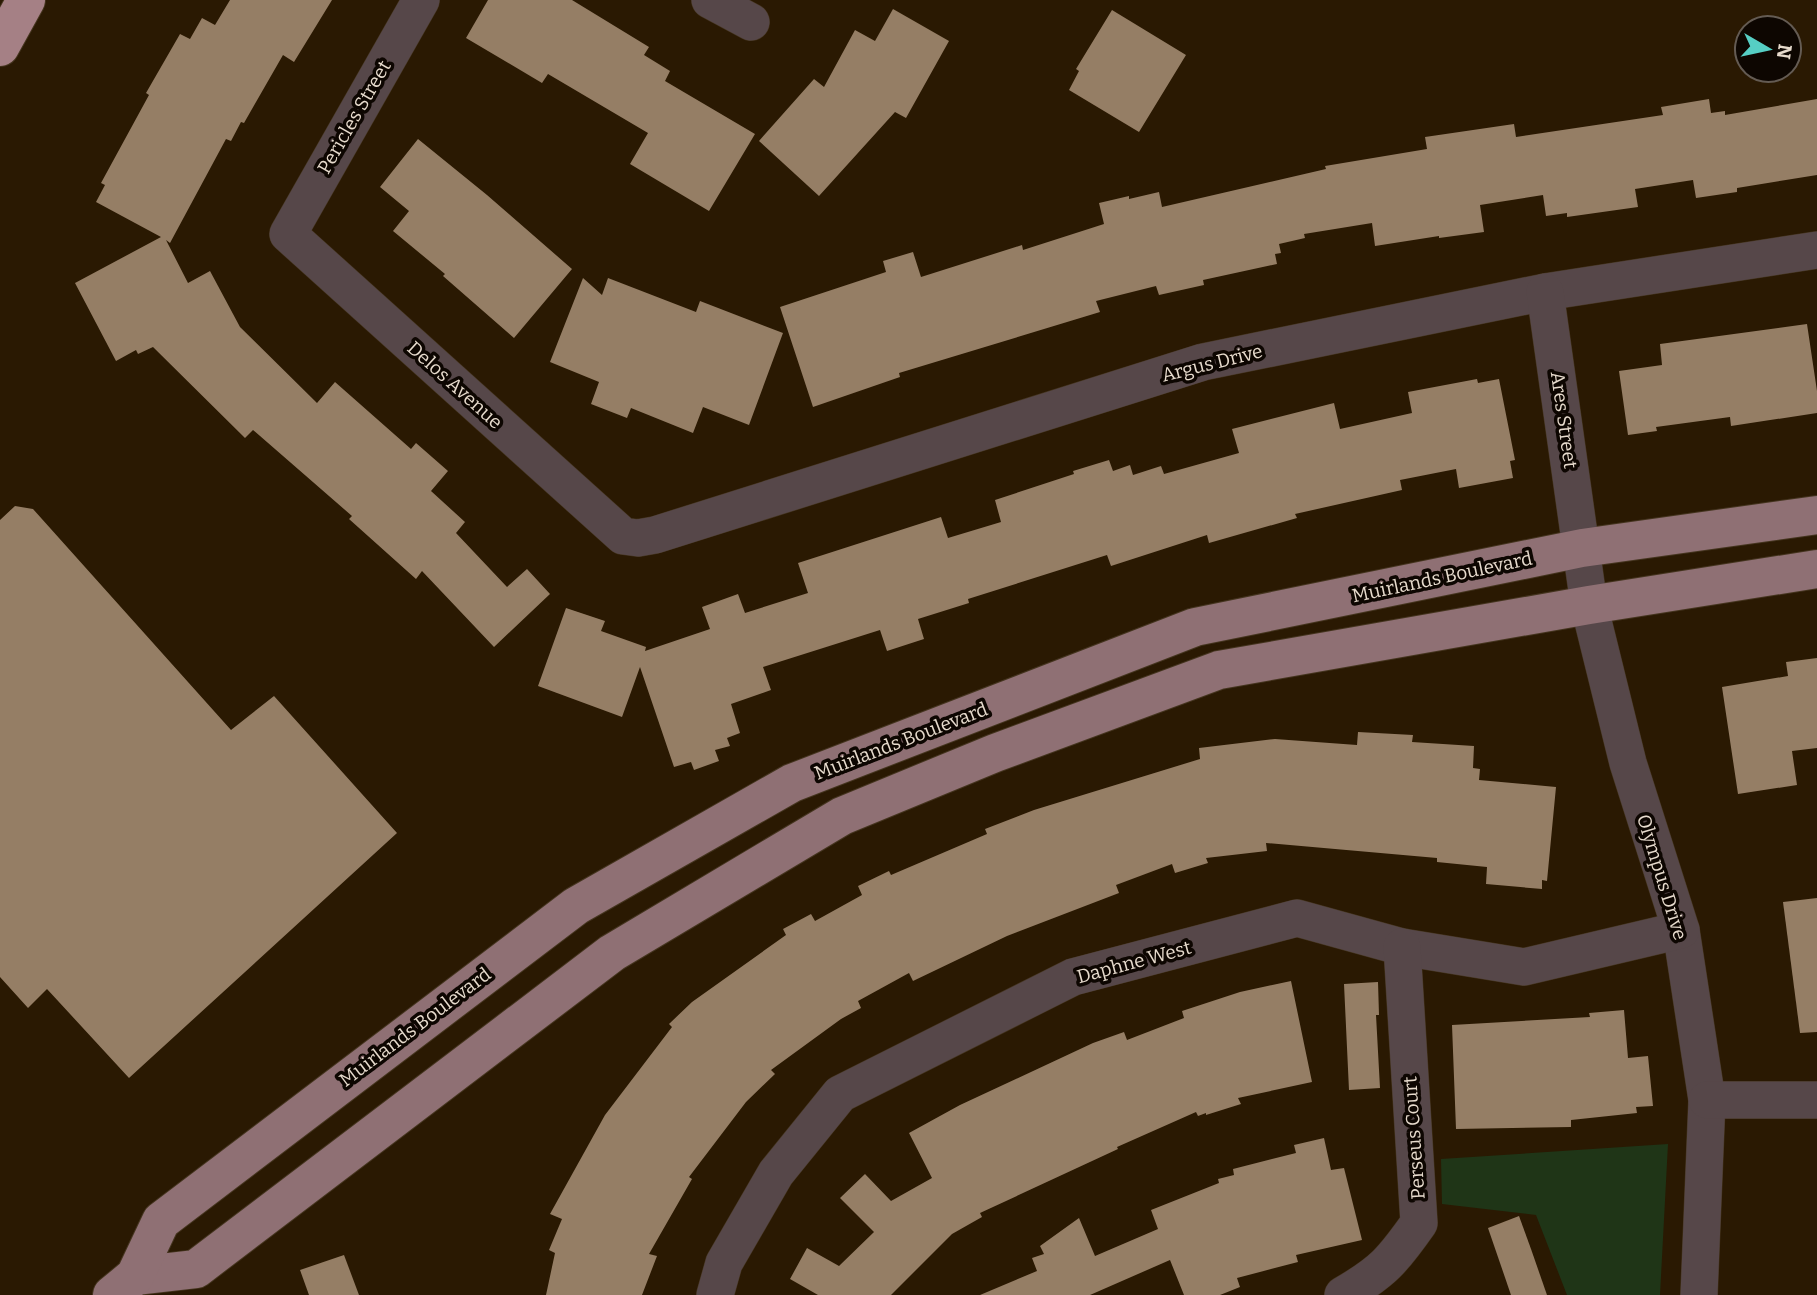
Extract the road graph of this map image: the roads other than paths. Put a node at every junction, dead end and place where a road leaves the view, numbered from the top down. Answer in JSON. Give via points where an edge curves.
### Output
{"nodes":[{"id":1,"x":26,"y":0,"type":"edge"},
{"id":2,"x":421,"y":0,"type":"edge"},
{"id":3,"x":710,"y":0,"type":"edge"},
{"id":4,"x":751,"y":22,"type":"dead end"},
{"id":5,"x":0,"y":47,"type":"edge"},
{"id":6,"x":288,"y":234,"type":"joint"},
{"id":7,"x":1817,"y":250,"type":"edge"},
{"id":8,"x":1545,"y":292,"type":"junction"},
{"id":9,"x":1817,"y":515,"type":"edge"},
{"id":10,"x":623,"y":536,"type":"joint"},
{"id":11,"x":1582,"y":548,"type":"junction"},
{"id":12,"x":1817,"y":569,"type":"edge"},
{"id":13,"x":1589,"y":605,"type":"junction"},
{"id":14,"x":1681,"y":930,"type":"junction"},
{"id":15,"x":1402,"y":947,"type":"junction"},
{"id":16,"x":1707,"y":1100,"type":"junction"},
{"id":17,"x":1817,"y":1100,"type":"edge"},
{"id":18,"x":133,"y":1289,"type":"edge"},
{"id":19,"x":715,"y":1295,"type":"edge"},
{"id":20,"x":1343,"y":1295,"type":"edge"},
{"id":21,"x":1699,"y":1295,"type":"edge"}],
"edges":[{"from":1,"to":5,"type":"highway"},
{"from":2,"to":6,"type":"street","name":"Pericles Street"},
{"from":3,"to":4,"type":"street"},
{"from":6,"to":10,"type":"street","name":"Delos Avenue"},
{"from":7,"to":8,"type":"street","name":"Argus Drive"},
{"from":8,"to":10,"type":"street","name":"Argus Drive","via":[[1203,362],[655,535]]},
{"from":8,"to":11,"type":"street","name":"Ares Street"},
{"from":9,"to":11,"type":"main road","name":"Muirlands Boulevard"},
{"from":11,"to":13,"type":"street","name":"Olympus Drive"},
{"from":11,"to":18,"type":"main road","name":"Muirlands Boulevard","via":[[1195,627],[792,783],[576,906],[161,1222]]},
{"from":12,"to":13,"type":"main road","name":"Muirlands Boulevard"},
{"from":13,"to":14,"type":"street","name":"Olympus Drive","via":[[1628,763]]},
{"from":13,"to":18,"type":"main road","name":"Muirlands Boulevard","via":[[1219,670],[995,753],[842,817],[612,953],[196,1269]]},
{"from":14,"to":15,"type":"street","name":"Daphne West","via":[[1524,967]]},
{"from":14,"to":16,"type":"street","name":"Olympus Drive"},
{"from":15,"to":19,"type":"street","name":"Daphne West","via":[[1297,918],[1073,977],[840,1094],[776,1173],[724,1263]]},
{"from":15,"to":20,"type":"street","name":"Perseus Court","via":[[1419,1223],[1396,1256]]},
{"from":16,"to":17,"type":"street"},
{"from":16,"to":21,"type":"street","name":"Olympus Drive"}]}
